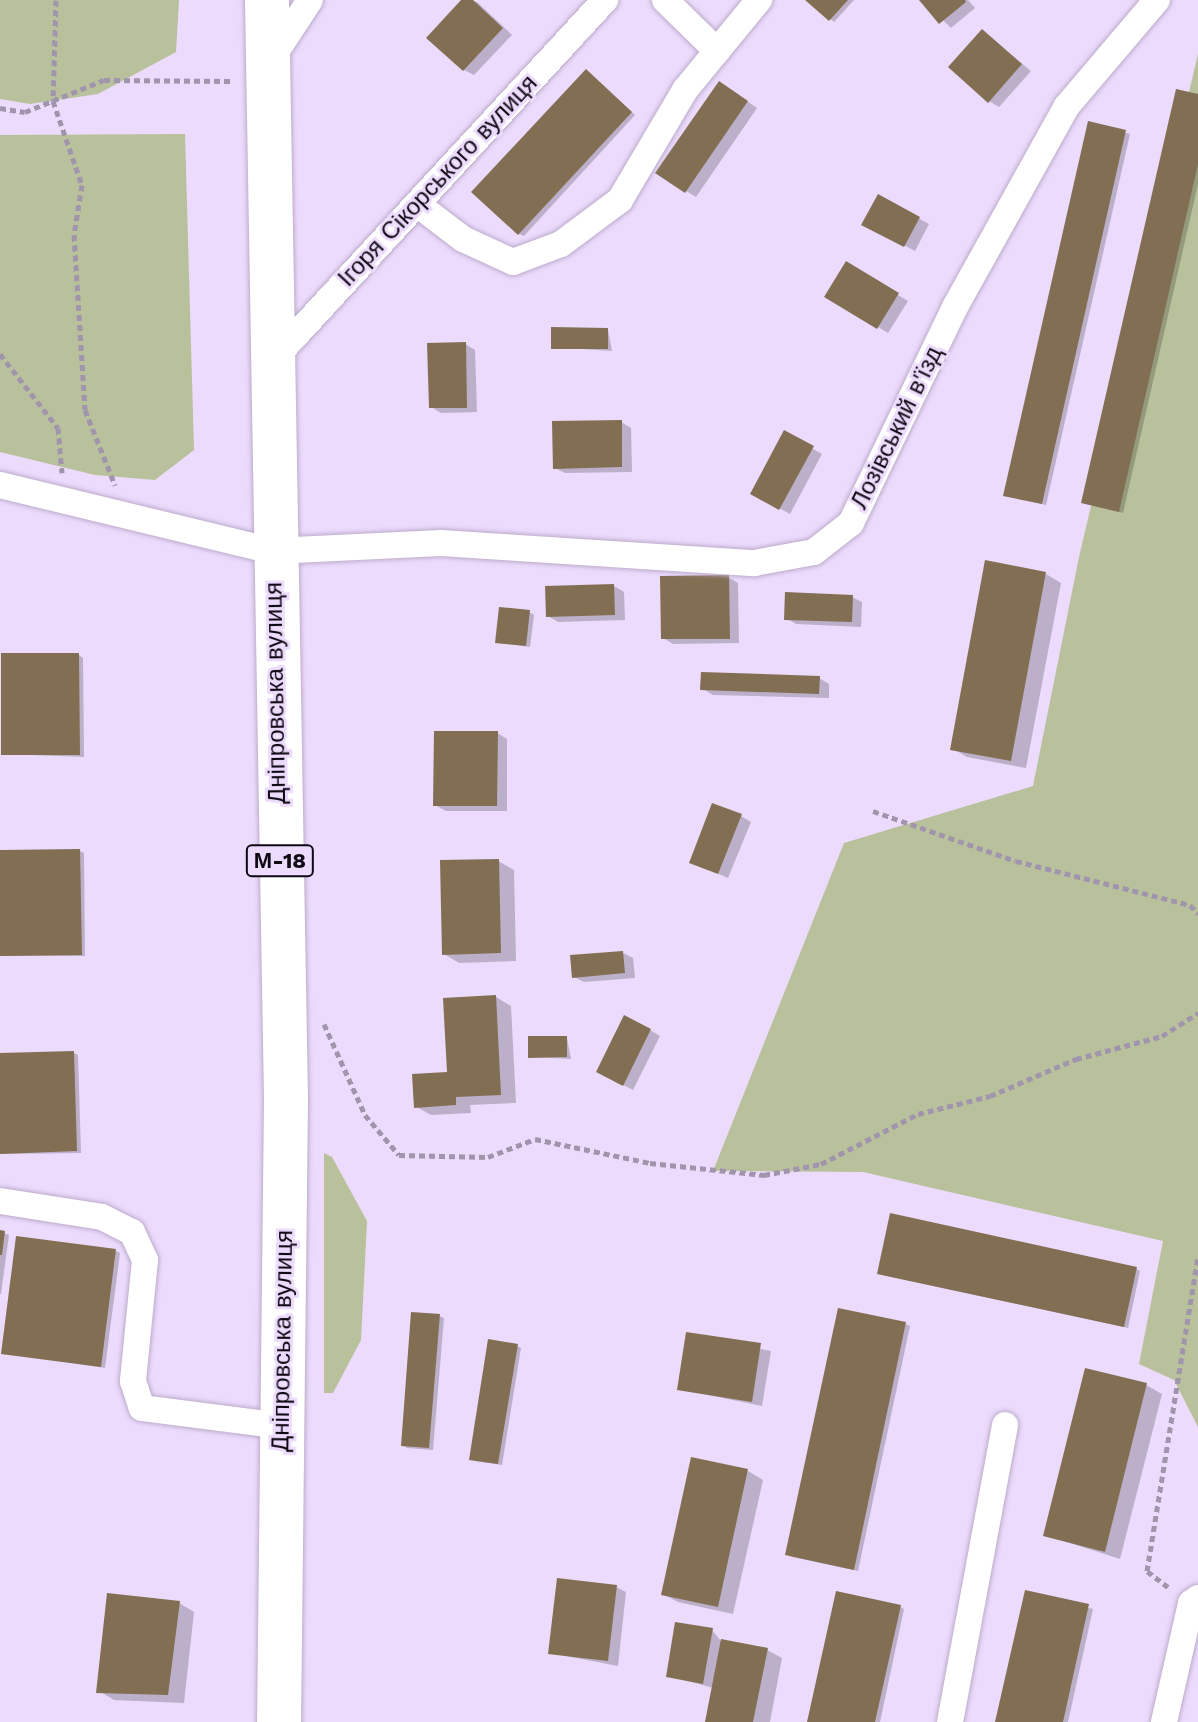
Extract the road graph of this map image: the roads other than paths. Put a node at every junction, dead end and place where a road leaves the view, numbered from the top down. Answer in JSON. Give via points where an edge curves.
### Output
{"nodes":[{"id":1,"x":267,"y":0,"type":"edge"},
{"id":2,"x":310,"y":0,"type":"edge"},
{"id":3,"x":605,"y":0,"type":"edge"},
{"id":4,"x":665,"y":0,"type":"edge"},
{"id":5,"x":759,"y":0,"type":"edge"},
{"id":6,"x":1157,"y":0,"type":"edge"},
{"id":7,"x":717,"y":51,"type":"junction"},
{"id":8,"x":268,"y":73,"type":"junction"},
{"id":9,"x":417,"y":204,"type":"junction"},
{"id":10,"x":271,"y":362,"type":"junction"},
{"id":11,"x":0,"y":485,"type":"edge"},
{"id":12,"x":273,"y":551,"type":"junction"},
{"id":13,"x":0,"y":1201,"type":"edge"},
{"id":14,"x":1005,"y":1425,"type":"dead end"},
{"id":15,"x":282,"y":1426,"type":"junction"},
{"id":16,"x":1194,"y":1601,"type":"edge"},
{"id":17,"x":279,"y":1722,"type":"edge"},
{"id":18,"x":950,"y":1722,"type":"edge"},
{"id":19,"x":1164,"y":1722,"type":"edge"}],
"edges":[{"from":1,"to":8,"type":"highway","name":"Дніпровська вулиця","number":"М-18"},
{"from":2,"to":8,"type":"street"},
{"from":3,"to":9,"type":"street","name":"Ігоря Сікорського вулиця"},
{"from":4,"to":7,"type":"street"},
{"from":5,"to":7,"type":"street"},
{"from":6,"to":12,"type":"street","name":"Лозівський в'їзд","via":[[1067,106],[955,307],[851,523],[814,552],[754,563],[441,543]]},
{"from":7,"to":9,"type":"street","via":[[685,90],[620,200],[561,244],[513,262],[463,239]]},
{"from":8,"to":10,"type":"highway","name":"Дніпровська вулиця","number":"М-18"},
{"from":9,"to":10,"type":"street","name":"Ігоря Сікорського вулиця"},
{"from":10,"to":12,"type":"highway","name":"Дніпровська вулиця","number":"М-18"},
{"from":11,"to":12,"type":"street","name":"Лозівський в'їзд"},
{"from":12,"to":15,"type":"highway","name":"Дніпровська вулиця","number":"М-18","via":[[286,1100]]},
{"from":13,"to":15,"type":"street","via":[[102,1217],[132,1232],[145,1260],[133,1381],[142,1408]]},
{"from":14,"to":18,"type":"street"},
{"from":15,"to":17,"type":"highway","name":"Дніпровська вулиця","number":"М-18"},
{"from":16,"to":19,"type":"street"}]}
